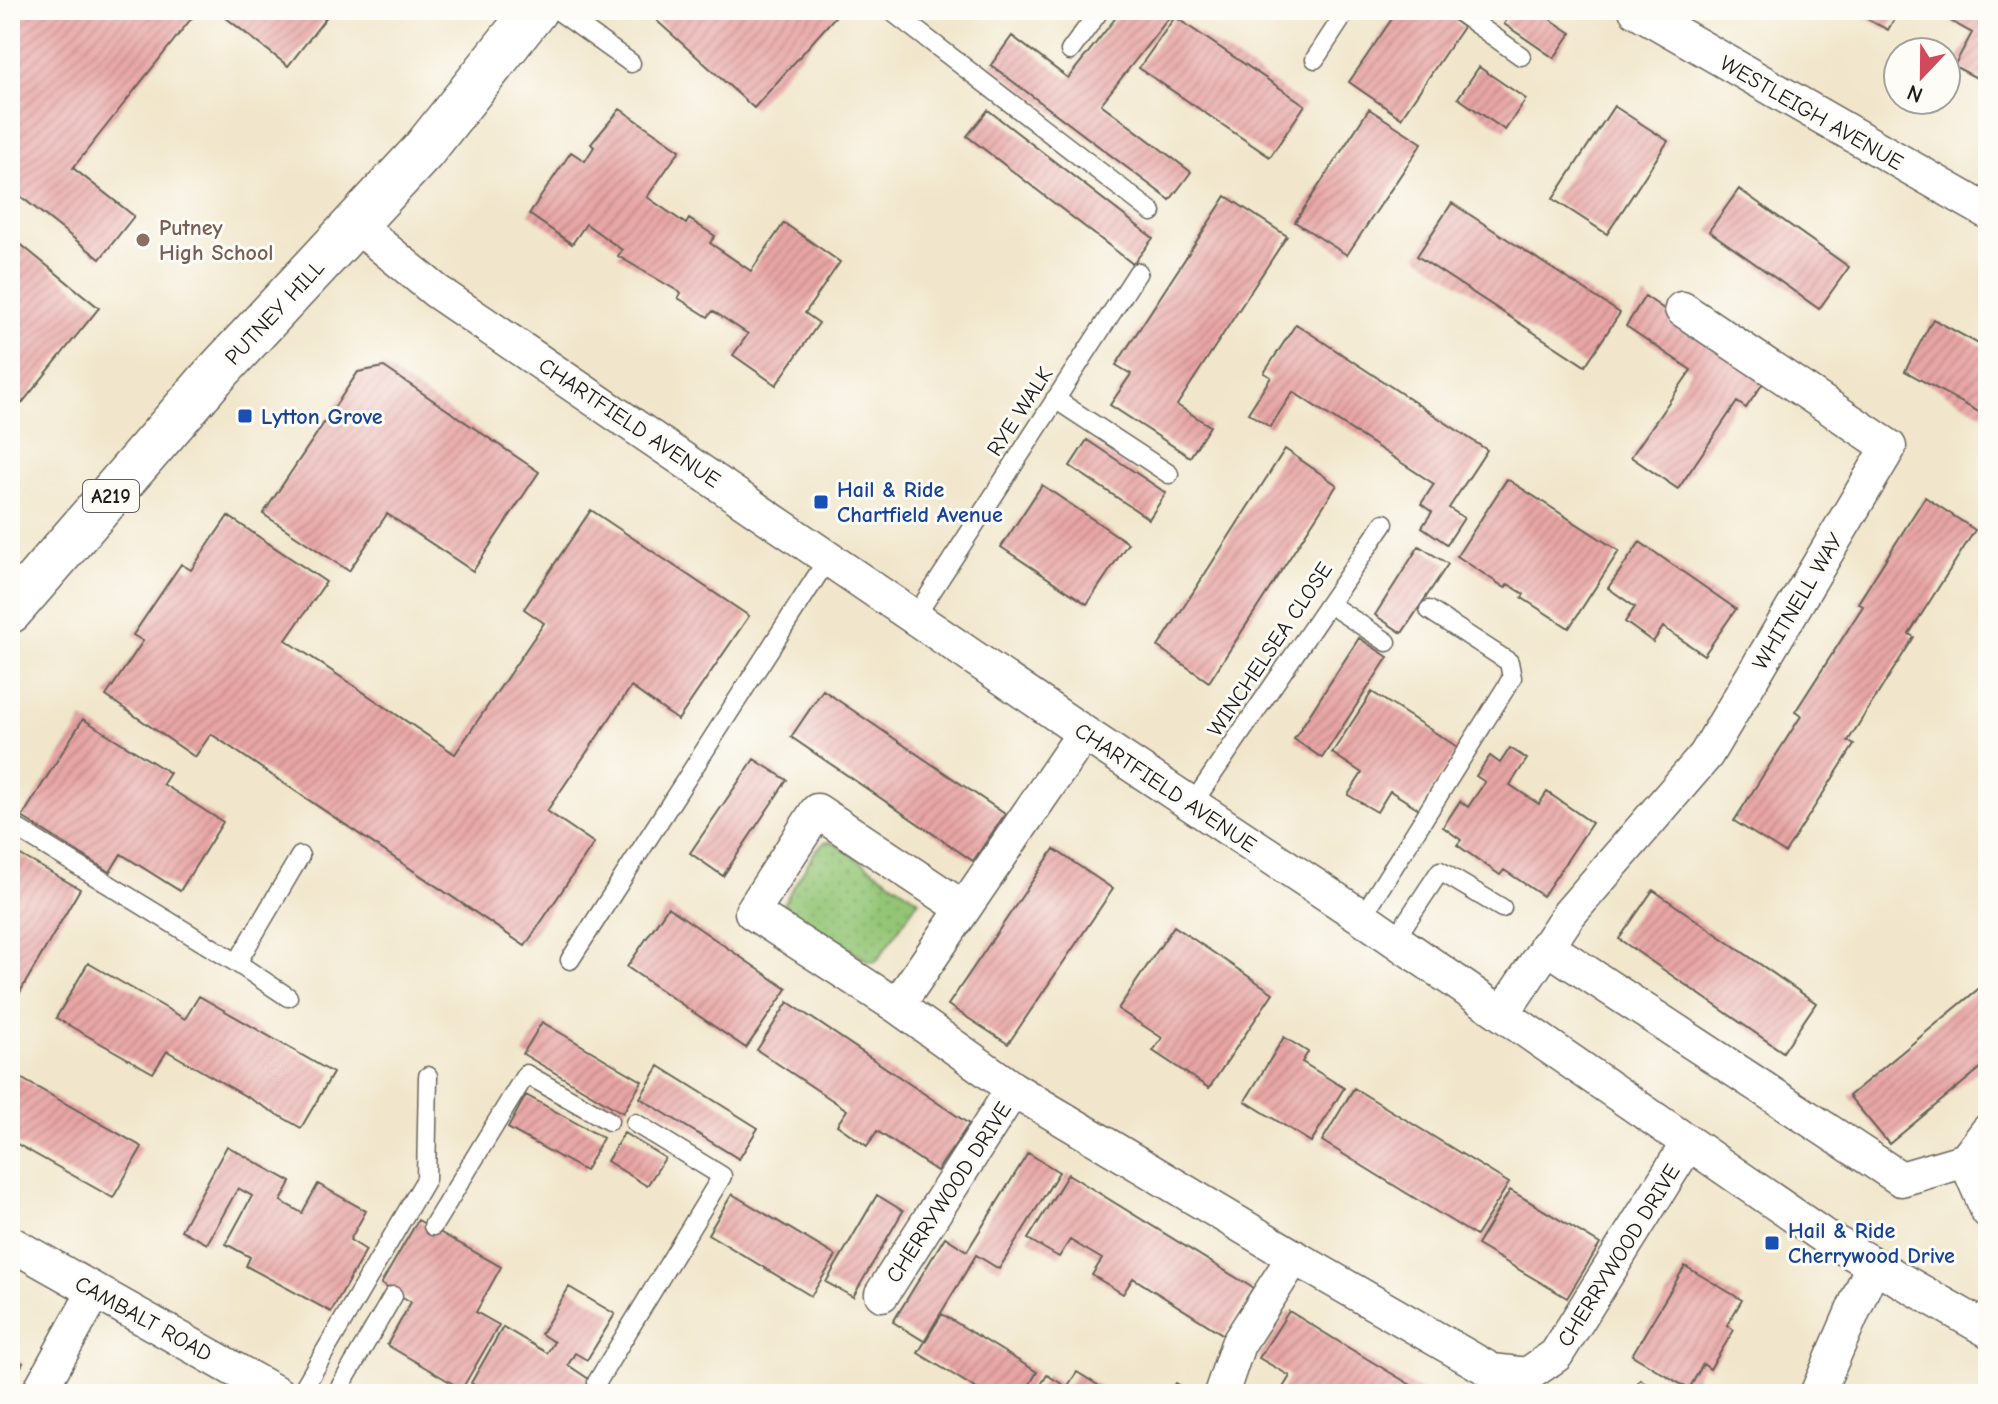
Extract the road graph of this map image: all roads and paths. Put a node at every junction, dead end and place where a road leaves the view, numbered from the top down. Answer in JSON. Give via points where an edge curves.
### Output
{"nodes":[{"id":1,"x":535,"y":10,"type":"edge"},
{"id":2,"x":557,"y":10,"type":"edge"},
{"id":3,"x":890,"y":10,"type":"edge"},
{"id":4,"x":1100,"y":10,"type":"edge"},
{"id":5,"x":1347,"y":10,"type":"edge"},
{"id":6,"x":1461,"y":10,"type":"edge"},
{"id":7,"x":1636,"y":10,"type":"edge"},
{"id":8,"x":1070,"y":51,"type":"dead end"},
{"id":9,"x":1521,"y":56,"type":"dead end"},
{"id":10,"x":1315,"y":59,"type":"dead end"},
{"id":11,"x":631,"y":63,"type":"dead end"},
{"id":12,"x":1152,"y":212,"type":"dead end"},
{"id":13,"x":1988,"y":212,"type":"edge"},
{"id":14,"x":356,"y":225,"type":"junction"},
{"id":15,"x":1138,"y":272,"type":"dead end"},
{"id":16,"x":1682,"y":309,"type":"dead end"},
{"id":17,"x":1055,"y":399,"type":"junction"},
{"id":18,"x":1169,"y":474,"type":"dead end"},
{"id":19,"x":1384,"y":523,"type":"dead end"},
{"id":20,"x":829,"y":557,"type":"junction"},
{"id":21,"x":1329,"y":604,"type":"junction"},
{"id":22,"x":1429,"y":610,"type":"dead end"},
{"id":23,"x":10,"y":611,"type":"edge"},
{"id":24,"x":915,"y":617,"type":"junction"},
{"id":25,"x":1387,"y":642,"type":"dead end"},
{"id":26,"x":1084,"y":733,"type":"junction"},
{"id":27,"x":1193,"y":803,"type":"junction"},
{"id":28,"x":10,"y":824,"type":"edge"},
{"id":29,"x":300,"y":856,"type":"dead end"},
{"id":30,"x":963,"y":908,"type":"junction"},
{"id":31,"x":1502,"y":908,"type":"dead end"},
{"id":32,"x":1362,"y":917,"type":"junction"},
{"id":33,"x":1395,"y":939,"type":"junction"},
{"id":34,"x":1546,"y":946,"type":"junction"},
{"id":35,"x":570,"y":960,"type":"dead end"},
{"id":36,"x":237,"y":963,"type":"junction"},
{"id":37,"x":288,"y":997,"type":"dead end"},
{"id":38,"x":897,"y":1006,"type":"junction"},
{"id":39,"x":1502,"y":1014,"type":"junction"},
{"id":40,"x":428,"y":1076,"type":"dead end"},
{"id":41,"x":1013,"y":1089,"type":"junction"},
{"id":42,"x":609,"y":1121,"type":"dead end"},
{"id":43,"x":635,"y":1123,"type":"dead end"},
{"id":44,"x":1988,"y":1131,"type":"edge"},
{"id":45,"x":1687,"y":1145,"type":"junction"},
{"id":46,"x":1966,"y":1160,"type":"junction"},
{"id":47,"x":1988,"y":1211,"type":"edge"},
{"id":48,"x":433,"y":1226,"type":"dead end"},
{"id":49,"x":10,"y":1243,"type":"edge"},
{"id":50,"x":1294,"y":1257,"type":"junction"},
{"id":51,"x":1872,"y":1267,"type":"junction"},
{"id":52,"x":95,"y":1291,"type":"junction"},
{"id":53,"x":882,"y":1294,"type":"dead end"},
{"id":54,"x":393,"y":1296,"type":"dead end"},
{"id":55,"x":1986,"y":1325,"type":"edge"},
{"id":56,"x":597,"y":1382,"type":"dead end"},
{"id":57,"x":38,"y":1394,"type":"edge"},
{"id":58,"x":278,"y":1394,"type":"edge"},
{"id":59,"x":300,"y":1394,"type":"edge"},
{"id":60,"x":336,"y":1394,"type":"edge"},
{"id":61,"x":1221,"y":1394,"type":"edge"},
{"id":62,"x":1817,"y":1394,"type":"edge"}],
"edges":[{"from":1,"to":14,"type":"main road","name":"PUTNEY HILL","number":"A219","via":[[423,151]]},
{"from":2,"to":11,"type":"lane"},
{"from":3,"to":12,"type":"lane"},
{"from":4,"to":8,"type":"lane"},
{"from":5,"to":10,"type":"lane"},
{"from":6,"to":9,"type":"lane"},
{"from":7,"to":13,"type":"street","name":"WESTLEIGH AVENUE"},
{"from":14,"to":20,"type":"street","name":"CHARTFIELD AVENUE","via":[[436,291]]},
{"from":14,"to":23,"type":"main road","name":"PUTNEY HILL","number":"A219","via":[[210,380]]},
{"from":15,"to":17,"type":"lane","name":"RYE WALK"},
{"from":16,"to":34,"type":"street","name":"WHITNELL WAY","via":[[1889,447],[1706,755]]},
{"from":17,"to":18,"type":"lane"},
{"from":17,"to":24,"type":"lane","name":"RYE WALK"},
{"from":19,"to":21,"type":"lane","name":"WINCHELSEA CLOSE"},
{"from":20,"to":24,"type":"street","name":"CHARTFIELD AVENUE"},
{"from":20,"to":35,"type":"lane"},
{"from":21,"to":25,"type":"lane"},
{"from":21,"to":27,"type":"lane","name":"WINCHELSEA CLOSE"},
{"from":22,"to":32,"type":"lane","via":[[1509,662],[1512,678]]},
{"from":24,"to":26,"type":"street","name":"CHARTFIELD AVENUE"},
{"from":26,"to":27,"type":"street","name":"CHARTFIELD AVENUE"},
{"from":26,"to":30,"type":"street"},
{"from":27,"to":32,"type":"street","name":"CHARTFIELD AVENUE"},
{"from":28,"to":36,"type":"lane"},
{"from":29,"to":36,"type":"lane"},
{"from":30,"to":38,"type":"street"},
{"from":30,"to":38,"type":"street","name":"CHERRYWOOD DRIVE","via":[[817,811],[752,912]]},
{"from":31,"to":33,"type":"lane","via":[[1440,871]]},
{"from":32,"to":33,"type":"street","name":"CHARTFIELD AVENUE"},
{"from":33,"to":39,"type":"street","name":"CHARTFIELD AVENUE"},
{"from":34,"to":39,"type":"street","name":"WHITNELL WAY"},
{"from":34,"to":46,"type":"street","via":[[1901,1179]]},
{"from":36,"to":37,"type":"lane"},
{"from":38,"to":41,"type":"street","name":"CHERRYWOOD DRIVE"},
{"from":39,"to":45,"type":"street","name":"CHARTFIELD AVENUE"},
{"from":40,"to":59,"type":"lane","via":[[426,1179]]},
{"from":41,"to":50,"type":"street","name":"CHERRYWOOD DRIVE"},
{"from":41,"to":53,"type":"street","name":"CHERRYWOOD DRIVE"},
{"from":42,"to":48,"type":"lane","via":[[526,1074]]},
{"from":43,"to":56,"type":"lane","via":[[722,1176]]},
{"from":44,"to":46,"type":"street"},
{"from":45,"to":50,"type":"street","name":"CHERRYWOOD DRIVE","via":[[1556,1355],[1527,1375],[1492,1371]]},
{"from":45,"to":51,"type":"street","name":"CHARTFIELD AVENUE"},
{"from":46,"to":47,"type":"street"},
{"from":49,"to":52,"type":"street","name":"CAMBALT ROAD"},
{"from":50,"to":61,"type":"street","via":[[1238,1344]]},
{"from":51,"to":55,"type":"street","name":"CHARTFIELD AVENUE"},
{"from":51,"to":62,"type":"street"},
{"from":52,"to":57,"type":"street"},
{"from":52,"to":58,"type":"street","name":"CAMBALT ROAD"},
{"from":54,"to":60,"type":"lane"}]}
